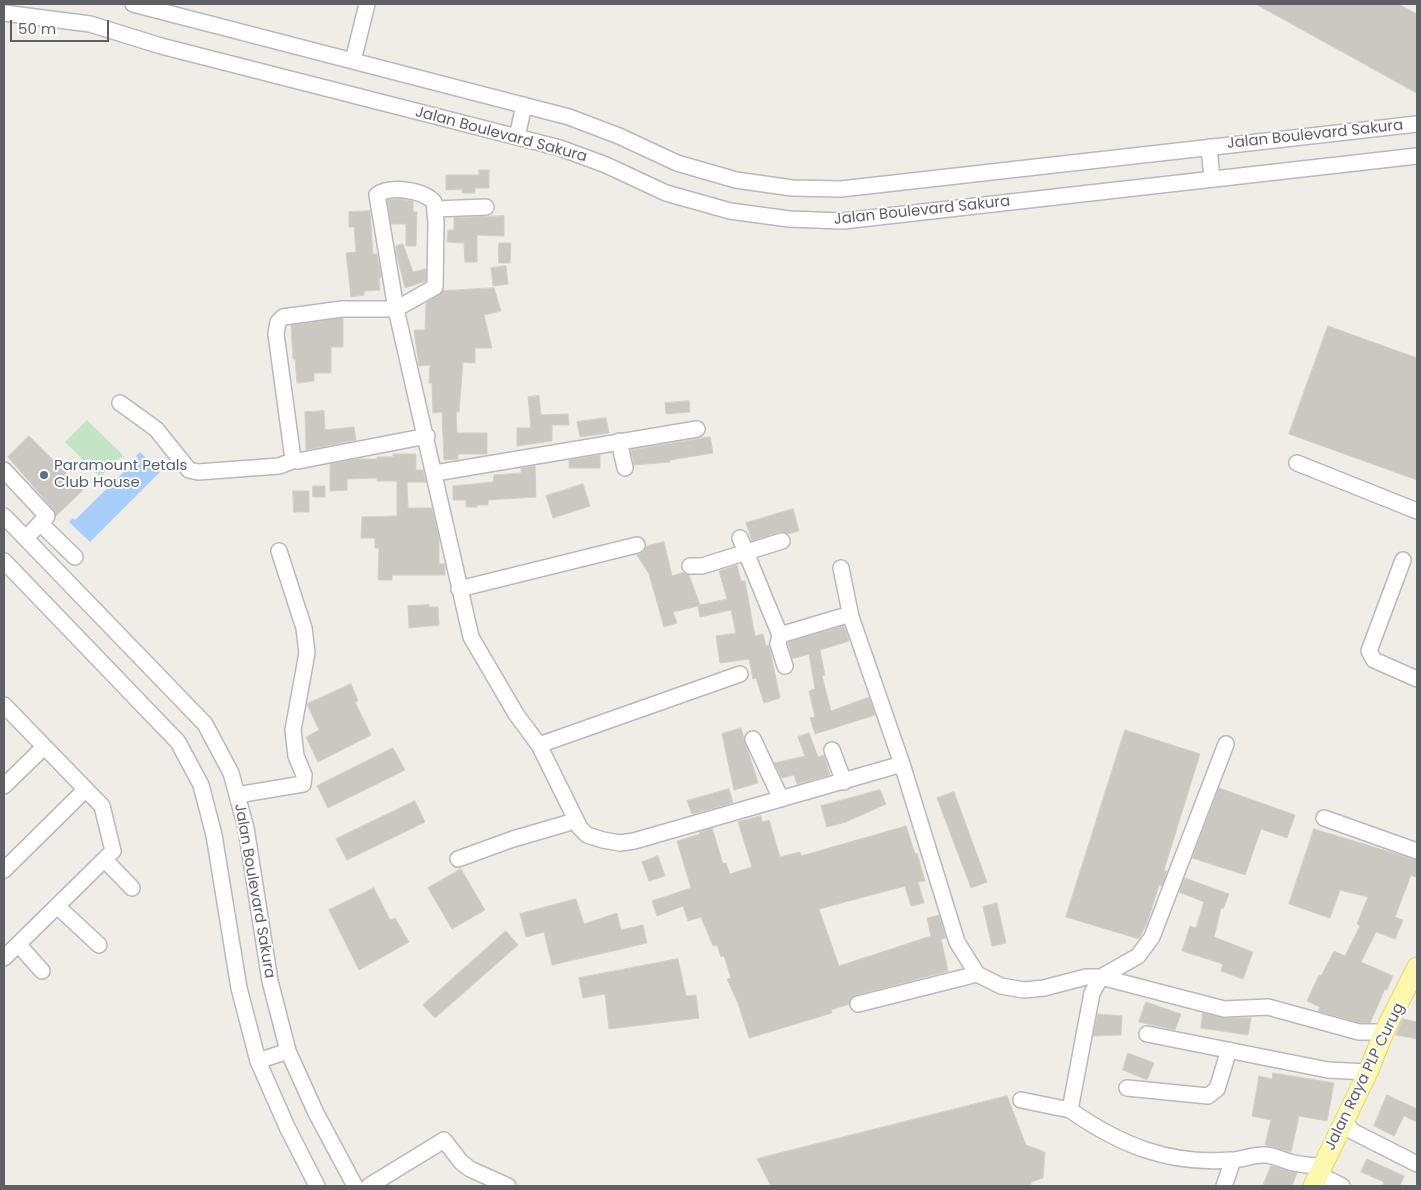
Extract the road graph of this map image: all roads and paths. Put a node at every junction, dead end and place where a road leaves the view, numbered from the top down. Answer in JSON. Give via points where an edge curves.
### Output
{"nodes":[{"id":1,"x":133,"y":4,"type":"edge"},
{"id":2,"x":367,"y":4,"type":"edge"},
{"id":3,"x":38,"y":10,"type":"edge"},
{"id":4,"x":4,"y":13,"type":"edge"},
{"id":5,"x":353,"y":61,"type":"junction"},
{"id":6,"x":524,"y":106,"type":"junction"},
{"id":7,"x":1417,"y":124,"type":"edge"},
{"id":8,"x":517,"y":137,"type":"junction"},
{"id":9,"x":1209,"y":147,"type":"junction"},
{"id":10,"x":1417,"y":156,"type":"edge"},
{"id":11,"x":1212,"y":179,"type":"junction"},
{"id":12,"x":486,"y":207,"type":"dead end"},
{"id":13,"x":436,"y":208,"type":"junction"},
{"id":14,"x":396,"y":308,"type":"junction"},
{"id":15,"x":120,"y":404,"type":"dead end"},
{"id":16,"x":697,"y":429,"type":"dead end"},
{"id":17,"x":427,"y":436,"type":"junction"},
{"id":18,"x":619,"y":441,"type":"junction"},
{"id":19,"x":295,"y":460,"type":"junction"},
{"id":20,"x":1297,"y":463,"type":"dead end"},
{"id":21,"x":625,"y":468,"type":"dead end"},
{"id":22,"x":4,"y":470,"type":"edge"},
{"id":23,"x":435,"y":473,"type":"junction"},
{"id":24,"x":1417,"y":511,"type":"edge"},
{"id":25,"x":4,"y":516,"type":"edge"},
{"id":26,"x":40,"y":523,"type":"junction"},
{"id":27,"x":26,"y":538,"type":"junction"},
{"id":28,"x":740,"y":538,"type":"dead end"},
{"id":29,"x":782,"y":542,"type":"dead end"},
{"id":30,"x":637,"y":545,"type":"dead end"},
{"id":31,"x":279,"y":551,"type":"dead end"},
{"id":32,"x":745,"y":554,"type":"junction"},
{"id":33,"x":75,"y":557,"type":"dead end"},
{"id":34,"x":1403,"y":560,"type":"dead end"},
{"id":35,"x":690,"y":566,"type":"dead end"},
{"id":36,"x":841,"y":568,"type":"dead end"},
{"id":37,"x":7,"y":570,"type":"edge"},
{"id":38,"x":459,"y":589,"type":"junction"},
{"id":39,"x":851,"y":618,"type":"junction"},
{"id":40,"x":780,"y":635,"type":"junction"},
{"id":41,"x":785,"y":666,"type":"dead end"},
{"id":42,"x":740,"y":674,"type":"dead end"},
{"id":43,"x":1417,"y":679,"type":"edge"},
{"id":44,"x":4,"y":706,"type":"edge"},
{"id":45,"x":753,"y":739,"type":"dead end"},
{"id":46,"x":540,"y":744,"type":"junction"},
{"id":47,"x":1226,"y":744,"type":"dead end"},
{"id":48,"x":44,"y":747,"type":"junction"},
{"id":49,"x":832,"y":750,"type":"dead end"},
{"id":50,"x":902,"y":764,"type":"junction"},
{"id":51,"x":844,"y":782,"type":"junction"},
{"id":52,"x":4,"y":786,"type":"edge"},
{"id":53,"x":86,"y":789,"type":"junction"},
{"id":54,"x":237,"y":795,"type":"junction"},
{"id":55,"x":781,"y":799,"type":"junction"},
{"id":56,"x":1324,"y":818,"type":"dead end"},
{"id":57,"x":575,"y":821,"type":"junction"},
{"id":58,"x":1417,"y":852,"type":"edge"},
{"id":59,"x":109,"y":856,"type":"junction"},
{"id":60,"x":458,"y":859,"type":"dead end"},
{"id":61,"x":4,"y":870,"type":"edge"},
{"id":62,"x":132,"y":888,"type":"dead end"},
{"id":63,"x":58,"y":906,"type":"junction"},
{"id":64,"x":18,"y":944,"type":"junction"},
{"id":65,"x":99,"y":945,"type":"dead end"},
{"id":66,"x":4,"y":958,"type":"edge"},
{"id":67,"x":1417,"y":967,"type":"edge"},
{"id":68,"x":42,"y":971,"type":"dead end"},
{"id":69,"x":977,"y":974,"type":"junction"},
{"id":70,"x":1101,"y":977,"type":"junction"},
{"id":71,"x":858,"y":1004,"type":"dead end"},
{"id":72,"x":1384,"y":1032,"type":"junction"},
{"id":73,"x":1147,"y":1034,"type":"dead end"},
{"id":74,"x":1229,"y":1050,"type":"junction"},
{"id":75,"x":288,"y":1051,"type":"junction"},
{"id":76,"x":258,"y":1061,"type":"junction"},
{"id":77,"x":1368,"y":1072,"type":"junction"},
{"id":78,"x":1127,"y":1088,"type":"dead end"},
{"id":79,"x":1022,"y":1100,"type":"dead end"},
{"id":80,"x":1070,"y":1110,"type":"junction"},
{"id":81,"x":1344,"y":1120,"type":"junction"},
{"id":82,"x":1232,"y":1160,"type":"junction"},
{"id":83,"x":1417,"y":1164,"type":"edge"},
{"id":84,"x":1317,"y":1176,"type":"edge"},
{"id":85,"x":386,"y":1182,"type":"edge"},
{"id":86,"x":487,"y":1182,"type":"edge"},
{"id":87,"x":317,"y":1186,"type":"edge"},
{"id":88,"x":355,"y":1186,"type":"edge"},
{"id":89,"x":369,"y":1186,"type":"edge"},
{"id":90,"x":508,"y":1186,"type":"edge"},
{"id":91,"x":1224,"y":1186,"type":"edge"},
{"id":92,"x":1342,"y":1186,"type":"edge"}],
"edges":[{"from":1,"to":5,"type":"street","name":"Jalan Boulevard Sakura"},
{"from":2,"to":5,"type":"street"},
{"from":3,"to":4,"type":"street","name":"Jalan Boulevard Sakura"},
{"from":3,"to":8,"type":"street","name":"Jalan Boulevard Sakura","via":[[161,46]]},
{"from":5,"to":6,"type":"street","name":"Jalan Boulevard Sakura"},
{"from":6,"to":8,"type":"street"},
{"from":6,"to":9,"type":"street","name":"Jalan Boulevard Sakura","via":[[610,132],[677,163],[736,180],[792,188],[841,189]]},
{"from":7,"to":9,"type":"street","name":"Jalan Boulevard Sakura"},
{"from":8,"to":11,"type":"street","name":"Jalan Boulevard Sakura","via":[[606,165],[666,193],[730,211],[789,220],[843,221]]},
{"from":9,"to":11,"type":"street"},
{"from":10,"to":11,"type":"street","name":"Jalan Boulevard Sakura"},
{"from":12,"to":13,"type":"street"},
{"from":13,"to":14,"type":"street","via":[[436,287]]},
{"from":13,"to":14,"type":"street","via":[[434,202],[422,193],[386,190],[377,195]]},
{"from":14,"to":17,"type":"street"},
{"from":14,"to":19,"type":"street","via":[[342,308],[283,318],[278,322],[276,334]]},
{"from":15,"to":19,"type":"street","via":[[156,429],[190,470],[280,466]]},
{"from":16,"to":18,"type":"street"},
{"from":17,"to":19,"type":"street"},
{"from":17,"to":23,"type":"street"},
{"from":18,"to":21,"type":"street"},
{"from":18,"to":23,"type":"street"},
{"from":20,"to":24,"type":"street"},
{"from":22,"to":26,"type":"street","via":[[47,516]]},
{"from":23,"to":38,"type":"street"},
{"from":25,"to":27,"type":"street","name":"Jalan Boulevard Sakura"},
{"from":26,"to":27,"type":"street"},
{"from":26,"to":33,"type":"street"},
{"from":27,"to":54,"type":"street","name":"Jalan Boulevard Sakura","via":[[204,724],[231,773]]},
{"from":28,"to":32,"type":"street"},
{"from":29,"to":32,"type":"street"},
{"from":30,"to":38,"type":"street"},
{"from":31,"to":54,"type":"street","via":[[305,636],[307,653],[293,730],[296,756],[304,775],[303,784]]},
{"from":32,"to":35,"type":"street","via":[[702,566]]},
{"from":32,"to":40,"type":"street"},
{"from":34,"to":43,"type":"street","via":[[1369,651],[1374,660]]},
{"from":36,"to":39,"type":"street"},
{"from":37,"to":76,"type":"street","name":"Jalan Boulevard Sakura","via":[[178,742],[201,785],[214,835],[239,988]]},
{"from":38,"to":46,"type":"street","via":[[471,637],[516,714]]},
{"from":39,"to":40,"type":"street","via":[[844,616]]},
{"from":39,"to":50,"type":"street"},
{"from":40,"to":41,"type":"street","via":[[778,644]]},
{"from":42,"to":46,"type":"street"},
{"from":44,"to":48,"type":"street"},
{"from":45,"to":55,"type":"street"},
{"from":46,"to":57,"type":"street"},
{"from":47,"to":70,"type":"street","via":[[1152,937],[1138,956]]},
{"from":48,"to":52,"type":"street"},
{"from":48,"to":53,"type":"street"},
{"from":49,"to":51,"type":"street"},
{"from":50,"to":51,"type":"street"},
{"from":50,"to":69,"type":"street","via":[[957,942]]},
{"from":51,"to":55,"type":"street"},
{"from":53,"to":59,"type":"street","via":[[102,806]]},
{"from":53,"to":61,"type":"street"},
{"from":54,"to":75,"type":"street","name":"Jalan Boulevard Sakura","via":[[246,828],[270,981]]},
{"from":55,"to":57,"type":"street","via":[[620,844],[587,835]]},
{"from":56,"to":58,"type":"street"},
{"from":57,"to":60,"type":"street"},
{"from":59,"to":62,"type":"street"},
{"from":59,"to":63,"type":"street"},
{"from":63,"to":64,"type":"street"},
{"from":63,"to":65,"type":"street"},
{"from":64,"to":66,"type":"street"},
{"from":64,"to":68,"type":"street"},
{"from":67,"to":72,"type":"main road","name":"Jalan Raya PLP Curug"},
{"from":69,"to":70,"type":"street","via":[[1001,986],[1024,990]]},
{"from":69,"to":71,"type":"street"},
{"from":70,"to":72,"type":"street","via":[[1224,1009],[1268,1006],[1359,1032]]},
{"from":70,"to":80,"type":"street","via":[[1092,993]]},
{"from":72,"to":77,"type":"main road","name":"Jalan Raya PLP Curug"},
{"from":73,"to":74,"type":"street"},
{"from":74,"to":77,"type":"street","via":[[1328,1070]]},
{"from":74,"to":78,"type":"street","via":[[1221,1082],[1208,1096]]},
{"from":75,"to":76,"type":"street"},
{"from":75,"to":88,"type":"street","name":"Jalan Boulevard Sakura"},
{"from":76,"to":87,"type":"street","name":"Jalan Boulevard Sakura"},
{"from":77,"to":81,"type":"main road","name":"Jalan Raya PLP Curug"},
{"from":79,"to":80,"type":"street"},
{"from":80,"to":82,"type":"street","via":[[1101,1131],[1148,1152],[1200,1160]]},
{"from":81,"to":83,"type":"street","via":[[1352,1131]]},
{"from":81,"to":84,"type":"main road","name":"Jalan Raya PLP Curug"},
{"from":82,"to":84,"type":"street","via":[[1256,1154],[1268,1155]]},
{"from":82,"to":91,"type":"street"},
{"from":84,"to":92,"type":"street"},
{"from":85,"to":86,"type":"street","via":[[444,1140],[461,1162]]},
{"from":85,"to":89,"type":"street"},
{"from":86,"to":90,"type":"street"}]}
